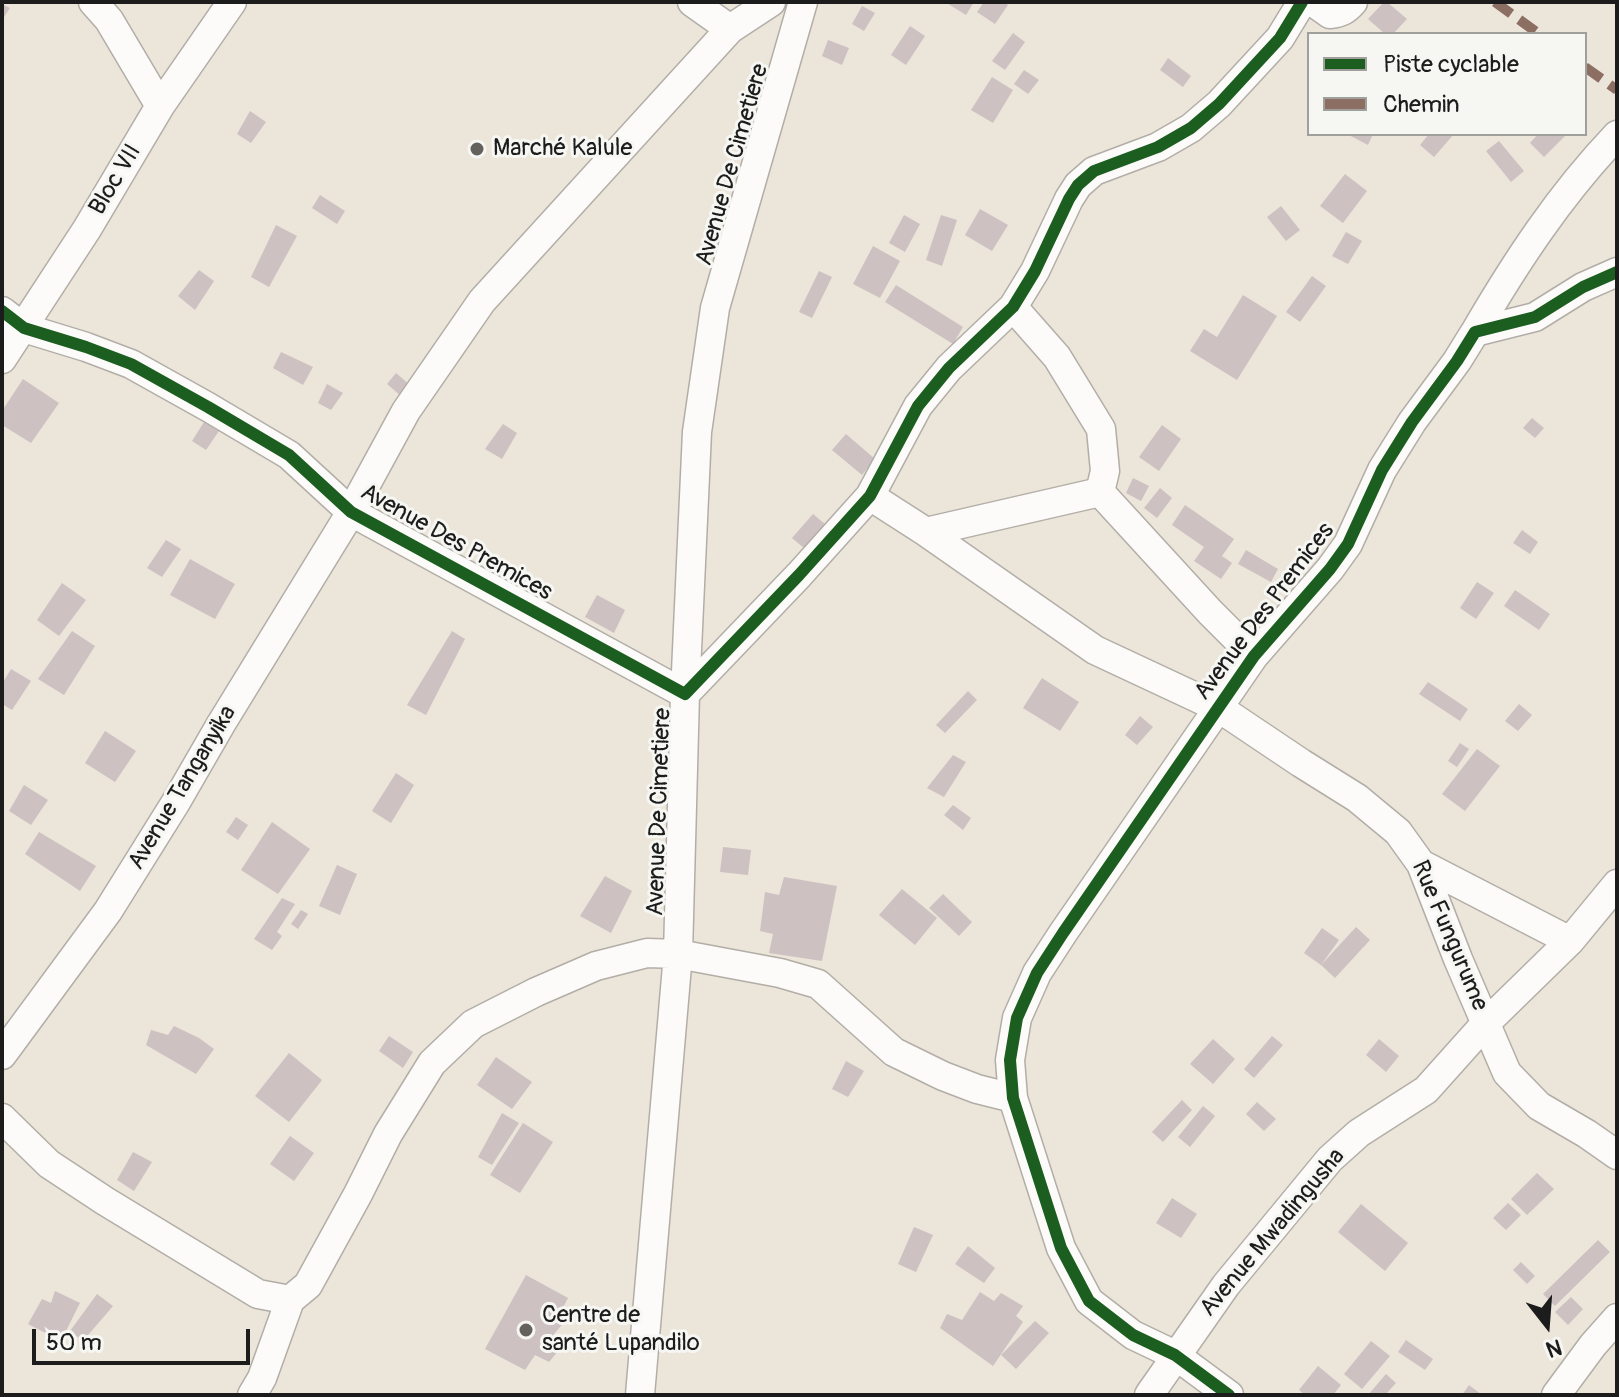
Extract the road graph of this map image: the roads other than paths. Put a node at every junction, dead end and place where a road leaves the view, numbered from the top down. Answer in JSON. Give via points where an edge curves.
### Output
{"nodes":[{"id":1,"x":93,"y":2,"type":"edge"},
{"id":2,"x":232,"y":2,"type":"edge"},
{"id":3,"x":692,"y":2,"type":"edge"},
{"id":4,"x":771,"y":2,"type":"edge"},
{"id":5,"x":803,"y":2,"type":"edge"},
{"id":6,"x":1302,"y":2,"type":"edge"},
{"id":7,"x":1313,"y":2,"type":"edge"},
{"id":8,"x":1353,"y":2,"type":"edge"},
{"id":9,"x":730,"y":29,"type":"junction"},
{"id":10,"x":160,"y":106,"type":"junction"},
{"id":11,"x":1617,"y":135,"type":"edge"},
{"id":12,"x":1617,"y":272,"type":"edge"},
{"id":13,"x":1013,"y":307,"type":"junction"},
{"id":14,"x":13,"y":319,"type":"edge"},
{"id":15,"x":1475,"y":332,"type":"junction"},
{"id":16,"x":2,"y":359,"type":"edge"},
{"id":17,"x":1100,"y":492,"type":"junction"},
{"id":18,"x":870,"y":496,"type":"junction"},
{"id":19,"x":351,"y":512,"type":"junction"},
{"id":20,"x":926,"y":532,"type":"junction"},
{"id":21,"x":1254,"y":656,"type":"junction"},
{"id":22,"x":685,"y":694,"type":"junction"},
{"id":23,"x":1219,"y":708,"type":"junction"},
{"id":24,"x":1421,"y":864,"type":"junction"},
{"id":25,"x":1617,"y":884,"type":"edge"},
{"id":26,"x":1570,"y":941,"type":"junction"},
{"id":27,"x":678,"y":954,"type":"junction"},
{"id":28,"x":1486,"y":1023,"type":"junction"},
{"id":29,"x":2,"y":1055,"type":"edge"},
{"id":30,"x":1013,"y":1098,"type":"junction"},
{"id":31,"x":2,"y":1118,"type":"edge"},
{"id":32,"x":1617,"y":1155,"type":"edge"},
{"id":33,"x":290,"y":1300,"type":"junction"},
{"id":34,"x":1617,"y":1318,"type":"edge"},
{"id":35,"x":1175,"y":1355,"type":"junction"},
{"id":36,"x":252,"y":1395,"type":"edge"},
{"id":37,"x":640,"y":1395,"type":"edge"},
{"id":38,"x":1149,"y":1395,"type":"edge"},
{"id":39,"x":1229,"y":1395,"type":"edge"},
{"id":40,"x":1556,"y":1395,"type":"edge"}],
"edges":[{"from":1,"to":10,"type":"street"},
{"from":2,"to":10,"type":"street","name":"Bloc VII"},
{"from":3,"to":9,"type":"street"},
{"from":4,"to":9,"type":"street","name":"Avenue Tanganyika"},
{"from":5,"to":22,"type":"street","name":"Avenue De Cimetiere","via":[[715,308],[697,432]]},
{"from":6,"to":13,"type":"street","via":[[1280,38],[1191,128],[1094,171],[1078,185]]},
{"from":7,"to":8,"type":"street","via":[[1330,14]]},
{"from":9,"to":19,"type":"street","name":"Avenue Tanganyika","via":[[482,301],[406,411]]},
{"from":10,"to":14,"type":"street","name":"Bloc VII","via":[[87,229]]},
{"from":11,"to":15,"type":"street","name":"Avenue Des Premices","via":[[1539,228]]},
{"from":12,"to":15,"type":"street","via":[[1535,317]]},
{"from":13,"to":17,"type":"street","via":[[1057,357],[1101,429],[1105,471]]},
{"from":13,"to":18,"type":"street","via":[[918,406]]},
{"from":14,"to":16,"type":"street","name":"Bloc VII"},
{"from":14,"to":19,"type":"street","name":"Avenue Des Premices","via":[[131,364],[170,386],[289,455]]},
{"from":15,"to":21,"type":"street","name":"Avenue Des Premices","via":[[1382,470],[1348,544]]},
{"from":17,"to":20,"type":"street"},
{"from":17,"to":21,"type":"street"},
{"from":18,"to":20,"type":"street","name":"Rue Fungurume"},
{"from":18,"to":22,"type":"street"},
{"from":19,"to":22,"type":"street","name":"Avenue Des Premices"},
{"from":19,"to":29,"type":"street","name":"Avenue Tanganyika","via":[[108,911]]},
{"from":20,"to":23,"type":"street","name":"Rue Fungurume","via":[[1095,650]]},
{"from":21,"to":23,"type":"street","name":"Avenue Des Premices"},
{"from":22,"to":27,"type":"street","name":"Avenue De Cimetiere"},
{"from":23,"to":24,"type":"street","name":"Rue Fungurume","via":[[1357,798],[1398,832]]},
{"from":23,"to":30,"type":"street","name":"Avenue Des Premices","via":[[1037,973],[1017,1018],[1010,1060]]},
{"from":24,"to":26,"type":"street"},
{"from":24,"to":28,"type":"street","name":"Rue Fungurume"},
{"from":25,"to":26,"type":"street","name":"Avenue Mwadingusha"},
{"from":26,"to":28,"type":"street","name":"Avenue Mwadingusha"},
{"from":27,"to":30,"type":"street","via":[[818,984],[894,1052],[943,1076]]},
{"from":27,"to":33,"type":"street","via":[[647,953],[596,966],[473,1024],[432,1063],[308,1285]]},
{"from":27,"to":37,"type":"street","name":"Avenue De Cimetiere"},
{"from":28,"to":32,"type":"street","name":"Rue Fungurume","via":[[1509,1076],[1539,1106]]},
{"from":28,"to":35,"type":"street","name":"Avenue Mwadingusha","via":[[1426,1090],[1359,1133],[1330,1159]]},
{"from":30,"to":35,"type":"street","name":"Avenue Des Premices","via":[[1061,1248],[1089,1301],[1133,1335]]},
{"from":31,"to":33,"type":"street","via":[[49,1164],[105,1201],[258,1294]]},
{"from":33,"to":36,"type":"street"},
{"from":34,"to":40,"type":"street"},
{"from":35,"to":38,"type":"street","name":"Avenue Mwadingusha"},
{"from":35,"to":39,"type":"street","name":"Avenue Des Premices"}]}
